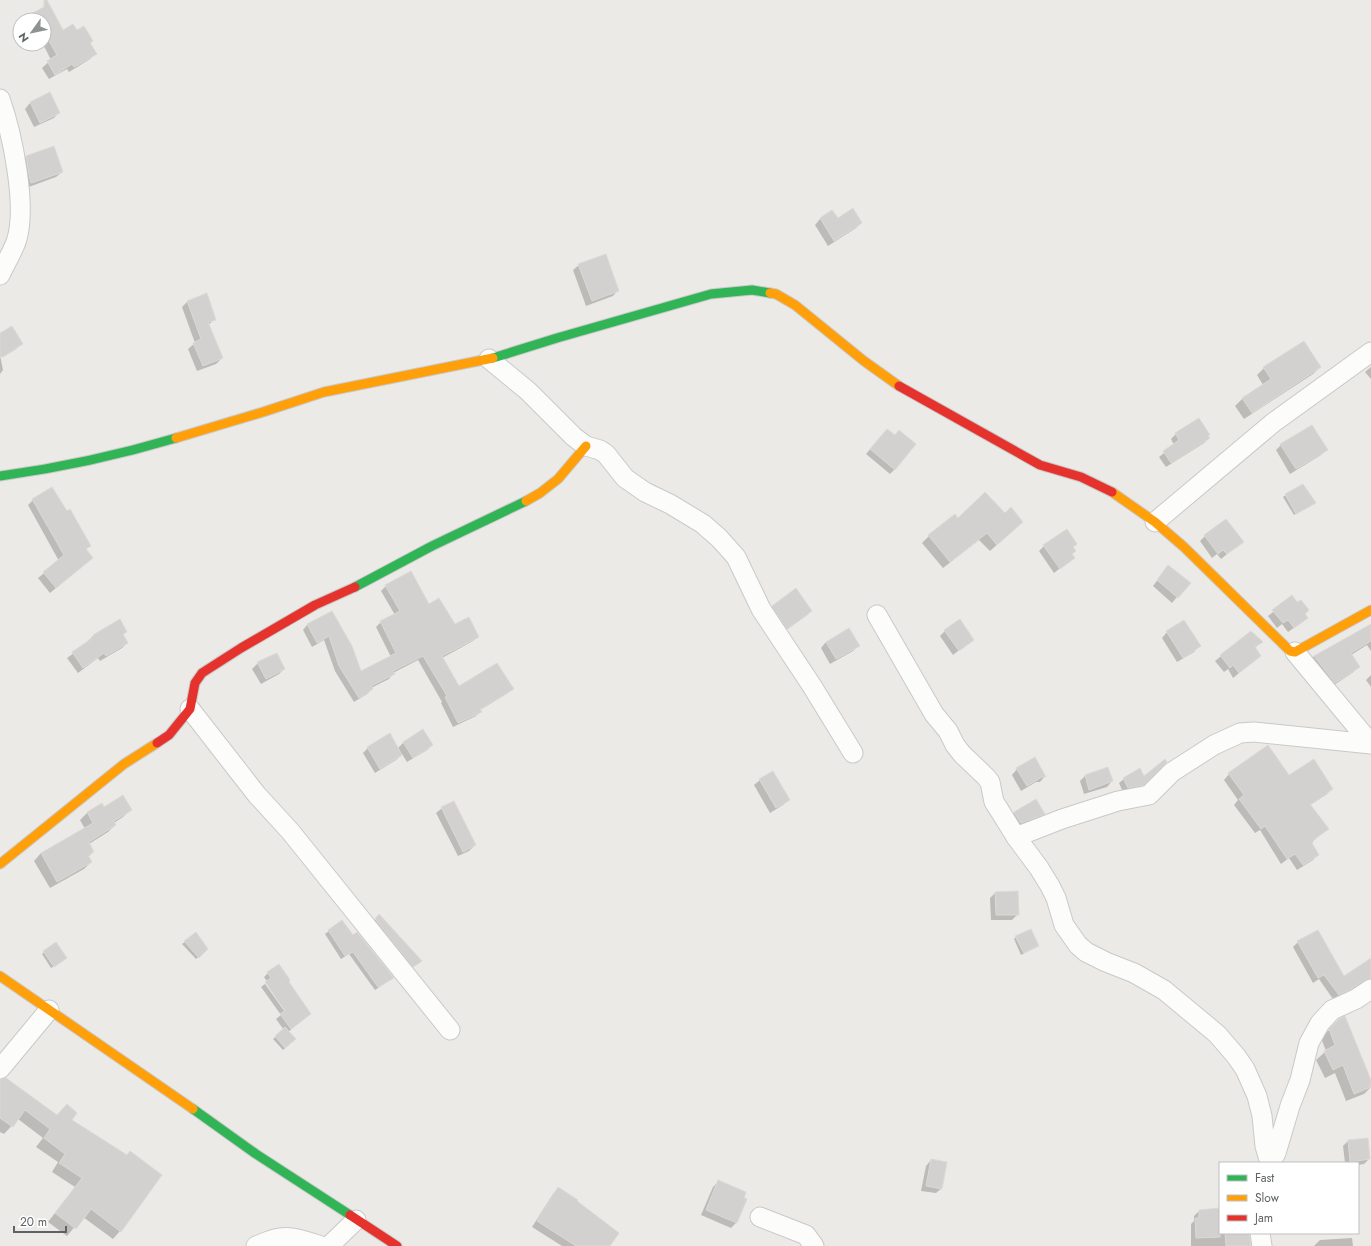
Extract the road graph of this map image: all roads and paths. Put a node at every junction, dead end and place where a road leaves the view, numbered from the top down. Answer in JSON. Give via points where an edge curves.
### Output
{"nodes":[{"id":1,"x":0,"y":99,"type":"edge"},
{"id":2,"x":0,"y":275,"type":"edge"},
{"id":3,"x":1371,"y":352,"type":"edge"},
{"id":4,"x":489,"y":359,"type":"junction"},
{"id":5,"x":586,"y":446,"type":"junction"},
{"id":6,"x":0,"y":476,"type":"edge"},
{"id":7,"x":1155,"y":522,"type":"junction"},
{"id":8,"x":1371,"y":610,"type":"edge"},
{"id":9,"x":877,"y":615,"type":"dead end"},
{"id":10,"x":1296,"y":652,"type":"junction"},
{"id":11,"x":190,"y":709,"type":"junction"},
{"id":12,"x":1371,"y":744,"type":"edge"},
{"id":13,"x":853,"y":753,"type":"dead end"},
{"id":14,"x":1016,"y":837,"type":"junction"},
{"id":15,"x":0,"y":864,"type":"edge"},
{"id":16,"x":0,"y":976,"type":"edge"},
{"id":17,"x":1371,"y":989,"type":"edge"},
{"id":18,"x":50,"y":1010,"type":"junction"},
{"id":19,"x":450,"y":1030,"type":"dead end"},
{"id":20,"x":0,"y":1069,"type":"edge"},
{"id":21,"x":1270,"y":1162,"type":"edge"},
{"id":22,"x":1271,"y":1162,"type":"edge"},
{"id":23,"x":760,"y":1217,"type":"dead end"},
{"id":24,"x":356,"y":1220,"type":"junction"},
{"id":25,"x":1260,"y":1234,"type":"edge"},
{"id":26,"x":256,"y":1246,"type":"edge"},
{"id":27,"x":321,"y":1246,"type":"edge"},
{"id":28,"x":329,"y":1246,"type":"edge"},
{"id":29,"x":397,"y":1246,"type":"edge"},
{"id":30,"x":814,"y":1246,"type":"edge"},
{"id":31,"x":1262,"y":1246,"type":"edge"}],
"edges":[{"from":1,"to":2,"type":"street","via":[[10,134],[19,183],[20,218],[16,241]]},
{"from":3,"to":7,"type":"street","via":[[1274,422]]},
{"from":4,"to":5,"type":"street"},
{"from":4,"to":6,"type":"street","via":[[324,392],[134,450]]},
{"from":4,"to":7,"type":"street","via":[[711,294],[752,290],[776,294],[795,305],[864,362],[905,390],[1040,465],[1081,477],[1113,493]]},
{"from":5,"to":11,"type":"street","via":[[558,479],[540,493],[315,605],[202,673],[195,683]]},
{"from":5,"to":13,"type":"street","via":[[606,454],[625,478],[637,487],[703,524],[736,556],[761,609]]},
{"from":7,"to":10,"type":"street","via":[[1184,547],[1282,645]]},
{"from":8,"to":10,"type":"street"},
{"from":9,"to":14,"type":"street","via":[[934,714],[962,754],[990,782],[994,802]]},
{"from":10,"to":12,"type":"street"},
{"from":11,"to":15,"type":"street","via":[[170,735],[124,764]]},
{"from":11,"to":19,"type":"street","via":[[257,795],[290,831]]},
{"from":12,"to":14,"type":"street","via":[[1254,732],[1240,733],[1188,761],[1172,772],[1149,795],[1118,801]]},
{"from":14,"to":21,"type":"street","via":[[1050,886],[1064,925],[1078,945],[1086,952],[1134,973],[1164,990],[1218,1034],[1236,1056],[1257,1096]]},
{"from":16,"to":18,"type":"street"},
{"from":17,"to":22,"type":"street","via":[[1332,1010],[1320,1023],[1309,1043],[1300,1080],[1276,1153]]},
{"from":18,"to":20,"type":"street"},
{"from":18,"to":24,"type":"street","via":[[256,1154]]},
{"from":23,"to":30,"type":"street","via":[[806,1235]]},
{"from":24,"to":28,"type":"street"},
{"from":24,"to":29,"type":"street"},
{"from":25,"to":31,"type":"street"},
{"from":26,"to":27,"type":"street","via":[[284,1237]]}]}
